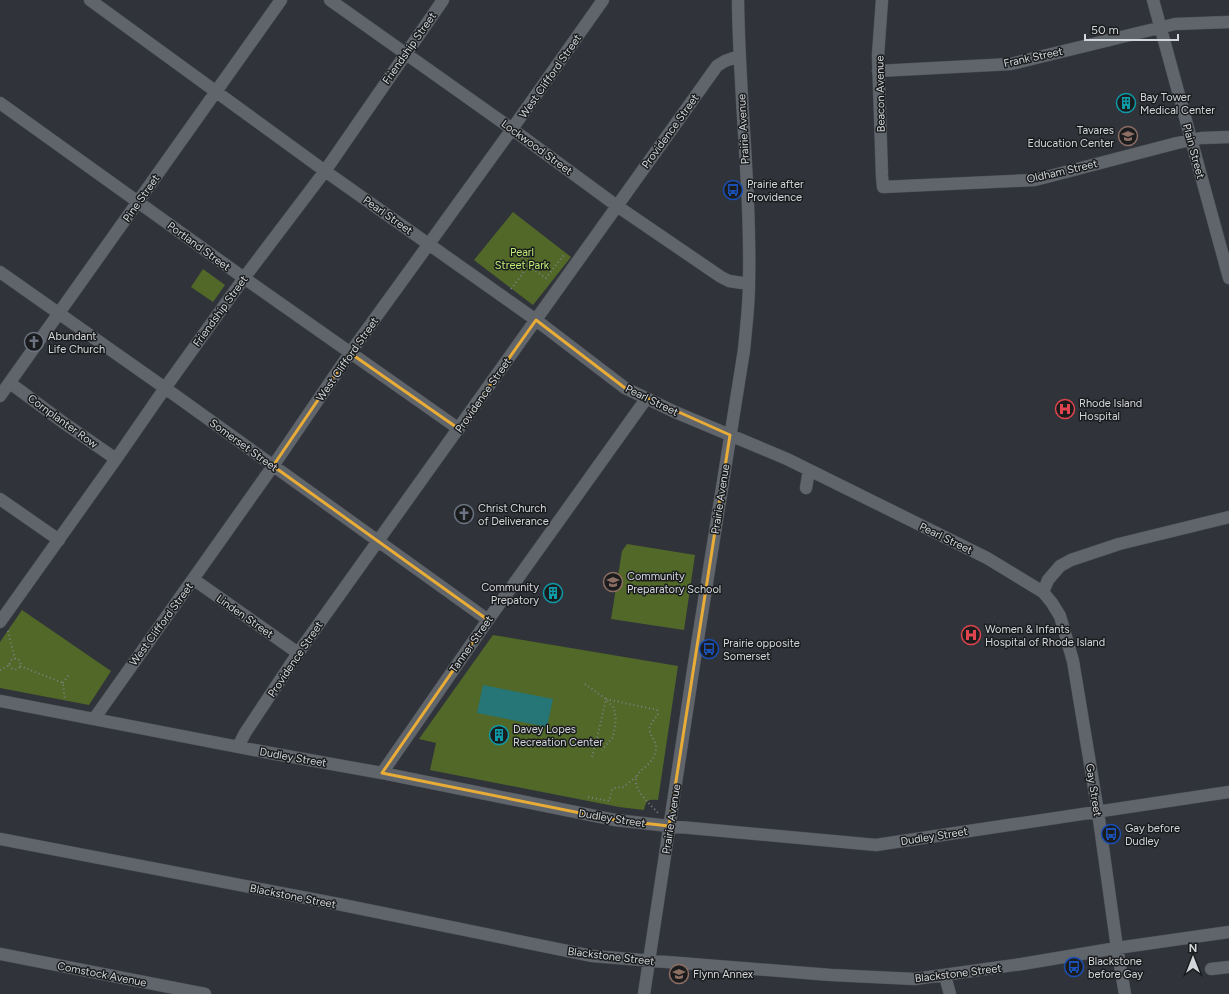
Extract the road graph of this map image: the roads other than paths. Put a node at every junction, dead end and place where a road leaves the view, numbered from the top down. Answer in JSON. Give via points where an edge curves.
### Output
{"nodes":[{"id":1,"x":90,"y":0,"type":"edge"},
{"id":2,"x":281,"y":0,"type":"edge"},
{"id":3,"x":330,"y":0,"type":"edge"},
{"id":4,"x":442,"y":0,"type":"edge"},
{"id":5,"x":603,"y":0,"type":"edge"},
{"id":6,"x":738,"y":0,"type":"edge"},
{"id":7,"x":882,"y":0,"type":"edge"},
{"id":8,"x":1153,"y":0,"type":"edge"},
{"id":9,"x":1229,"y":22,"type":"edge"},
{"id":10,"x":1161,"y":28,"type":"junction"},
{"id":11,"x":405,"y":53,"type":"junction"},
{"id":12,"x":739,"y":56,"type":"junction"},
{"id":13,"x":878,"y":71,"type":"junction"},
{"id":14,"x":216,"y":92,"type":"junction"},
{"id":15,"x":0,"y":103,"type":"edge"},
{"id":16,"x":512,"y":129,"type":"junction"},
{"id":17,"x":1229,"y":137,"type":"edge"},
{"id":18,"x":1191,"y":140,"type":"junction"},
{"id":19,"x":325,"y":171,"type":"junction"},
{"id":20,"x":883,"y":187,"type":"joint"},
{"id":21,"x":138,"y":202,"type":"junction"},
{"id":22,"x":617,"y":206,"type":"junction"},
{"id":23,"x":429,"y":244,"type":"junction"},
{"id":24,"x":0,"y":272,"type":"edge"},
{"id":25,"x":244,"y":278,"type":"junction"},
{"id":26,"x":1229,"y":278,"type":"edge"},
{"id":27,"x":749,"y":284,"type":"junction"},
{"id":28,"x":60,"y":313,"type":"junction"},
{"id":29,"x":536,"y":320,"type":"junction"},
{"id":30,"x":350,"y":353,"type":"junction"},
{"id":31,"x":10,"y":383,"type":"junction"},
{"id":32,"x":165,"y":388,"type":"junction"},
{"id":33,"x":0,"y":396,"type":"edge"},
{"id":34,"x":646,"y":399,"type":"junction"},
{"id":35,"x":459,"y":429,"type":"junction"},
{"id":36,"x":730,"y":436,"type":"junction"},
{"id":37,"x":116,"y":460,"type":"junction"},
{"id":38,"x":273,"y":466,"type":"junction"},
{"id":39,"x":809,"y":470,"type":"junction"},
{"id":40,"x":806,"y":488,"type":"dead end"},
{"id":41,"x":0,"y":499,"type":"edge"},
{"id":42,"x":1229,"y":517,"type":"edge"},
{"id":43,"x":59,"y":540,"type":"junction"},
{"id":44,"x":378,"y":541,"type":"junction"},
{"id":45,"x":193,"y":579,"type":"junction"},
{"id":46,"x":1044,"y":592,"type":"junction"},
{"id":47,"x":4,"y":619,"type":"edge"},
{"id":48,"x":488,"y":620,"type":"junction"},
{"id":49,"x":298,"y":653,"type":"junction"},
{"id":50,"x":0,"y":701,"type":"edge"},
{"id":51,"x":94,"y":719,"type":"junction"},
{"id":52,"x":238,"y":747,"type":"junction"},
{"id":53,"x":382,"y":773,"type":"junction"},
{"id":54,"x":1229,"y":792,"type":"edge"},
{"id":55,"x":1098,"y":812,"type":"junction"},
{"id":56,"x":669,"y":826,"type":"junction"},
{"id":57,"x":0,"y":839,"type":"edge"},
{"id":58,"x":1229,"y":932,"type":"edge"},
{"id":59,"x":1117,"y":948,"type":"junction"},
{"id":60,"x":0,"y":954,"type":"edge"},
{"id":61,"x":649,"y":961,"type":"junction"},
{"id":62,"x":1229,"y":967,"type":"edge"},
{"id":63,"x":1211,"y":969,"type":"dead end"},
{"id":64,"x":945,"y":976,"type":"junction"},
{"id":65,"x":205,"y":994,"type":"edge"},
{"id":66,"x":644,"y":994,"type":"edge"},
{"id":67,"x":950,"y":994,"type":"edge"},
{"id":68,"x":1126,"y":994,"type":"edge"}],
"edges":[{"from":1,"to":14,"type":"street","name":"Pearl Street"},
{"from":2,"to":14,"type":"street","name":"Pine Street"},
{"from":3,"to":11,"type":"street","name":"Lockwood Street"},
{"from":4,"to":11,"type":"street","name":"Friendship Street"},
{"from":5,"to":16,"type":"street","name":"West Clifford Street"},
{"from":6,"to":12,"type":"street","name":"Prairie Avenue"},
{"from":7,"to":13,"type":"street","name":"Beacon Avenue"},
{"from":8,"to":10,"type":"street","name":"Plain Street"},
{"from":9,"to":10,"type":"street","name":"Frank Street","via":[[1175,24]]},
{"from":10,"to":13,"type":"street","name":"Frank Street","via":[[1010,64]]},
{"from":10,"to":18,"type":"street","name":"Plain Street"},
{"from":11,"to":16,"type":"street","name":"Lockwood Street"},
{"from":11,"to":19,"type":"street","name":"Friendship Street"},
{"from":12,"to":22,"type":"street","name":"Providence Street","via":[[717,66]]},
{"from":12,"to":27,"type":"street","name":"Prairie Avenue","via":[[749,228]]},
{"from":13,"to":20,"type":"street","name":"Beacon Avenue"},
{"from":14,"to":19,"type":"street","name":"Pearl Street"},
{"from":14,"to":21,"type":"street","name":"Pine Street"},
{"from":15,"to":21,"type":"street","name":"Portland Street"},
{"from":16,"to":22,"type":"street","name":"Lockwood Street"},
{"from":16,"to":23,"type":"street","name":"West Clifford Street"},
{"from":17,"to":18,"type":"street","name":"Oldham Street"},
{"from":18,"to":20,"type":"street","name":"Oldham Street","via":[[1035,180]]},
{"from":18,"to":26,"type":"street","name":"Plain Street"},
{"from":19,"to":23,"type":"street","name":"Pearl Street"},
{"from":19,"to":25,"type":"street","name":"Friendship Street"},
{"from":21,"to":25,"type":"street","name":"Portland Street"},
{"from":21,"to":28,"type":"street","name":"Pine Street"},
{"from":22,"to":27,"type":"street","name":"Lockwood Street","via":[[721,277]]},
{"from":22,"to":29,"type":"street","name":"Providence Street"},
{"from":23,"to":29,"type":"street","name":"Pearl Street"},
{"from":23,"to":30,"type":"street","name":"West Clifford Street"},
{"from":24,"to":28,"type":"street","name":"Somerset Street"},
{"from":25,"to":30,"type":"street","name":"Portland Street"},
{"from":25,"to":32,"type":"street","name":"Friendship Street"},
{"from":27,"to":36,"type":"street","name":"Prairie Avenue","via":[[744,350]]},
{"from":28,"to":31,"type":"street","name":"Pine Street"},
{"from":28,"to":32,"type":"street","name":"Somerset Street"},
{"from":29,"to":34,"type":"street","name":"Pearl Street","via":[[625,388]]},
{"from":29,"to":35,"type":"street","name":"Providence Street"},
{"from":30,"to":35,"type":"street","name":"Portland Street"},
{"from":30,"to":38,"type":"street","name":"West Clifford Street"},
{"from":31,"to":33,"type":"street","name":"Pine Street"},
{"from":31,"to":37,"type":"street","name":"Cornplanter Row"},
{"from":32,"to":37,"type":"street","name":"Friendship Street"},
{"from":32,"to":38,"type":"street","name":"Somerset Street"},
{"from":34,"to":36,"type":"street","name":"Pearl Street"},
{"from":34,"to":48,"type":"street","name":"Tanner Street"},
{"from":35,"to":44,"type":"street","name":"Providence Street"},
{"from":36,"to":39,"type":"street","name":"Pearl Street"},
{"from":36,"to":56,"type":"street","name":"Prairie Avenue"},
{"from":37,"to":43,"type":"street","name":"Friendship Street"},
{"from":38,"to":44,"type":"street","name":"Somerset Street"},
{"from":38,"to":45,"type":"street","name":"West Clifford Street"},
{"from":39,"to":40,"type":"street"},
{"from":39,"to":46,"type":"street","name":"Pearl Street","via":[[987,558]]},
{"from":41,"to":43,"type":"street"},
{"from":42,"to":46,"type":"street","via":[[1119,544],[1071,560],[1060,566],[1048,580]]},
{"from":43,"to":47,"type":"street","name":"Friendship Street"},
{"from":44,"to":48,"type":"street","name":"Somerset Street"},
{"from":44,"to":49,"type":"street","name":"Providence Street"},
{"from":45,"to":49,"type":"street","name":"Linden Street"},
{"from":45,"to":51,"type":"street","name":"West Clifford Street"},
{"from":46,"to":55,"type":"street","name":"Gay Street","via":[[1060,616],[1073,661]]},
{"from":48,"to":53,"type":"street","name":"Tanner Street"},
{"from":49,"to":52,"type":"street","name":"Providence Street"},
{"from":50,"to":51,"type":"street","name":"Dudley Street"},
{"from":51,"to":52,"type":"street","name":"Dudley Street"},
{"from":52,"to":53,"type":"street","name":"Dudley Street"},
{"from":53,"to":56,"type":"street","name":"Dudley Street","via":[[615,820]]},
{"from":54,"to":55,"type":"street","name":"Dudley Street"},
{"from":55,"to":56,"type":"street","name":"Dudley Street","via":[[876,845]]},
{"from":55,"to":59,"type":"street","name":"Gay Street"},
{"from":56,"to":61,"type":"street","name":"Prairie Avenue"},
{"from":57,"to":61,"type":"street","name":"Blackstone Street","via":[[592,956]]},
{"from":58,"to":59,"type":"street","name":"Blackstone Street"},
{"from":59,"to":64,"type":"street","name":"Blackstone Street"},
{"from":59,"to":68,"type":"street","name":"Gay Street"},
{"from":60,"to":65,"type":"street","name":"Comstock Avenue"},
{"from":61,"to":64,"type":"street","name":"Blackstone Street","via":[[869,978],[915,979]]},
{"from":61,"to":66,"type":"street","name":"Prairie Avenue"},
{"from":62,"to":63,"type":"street"},
{"from":64,"to":67,"type":"street"}]}
